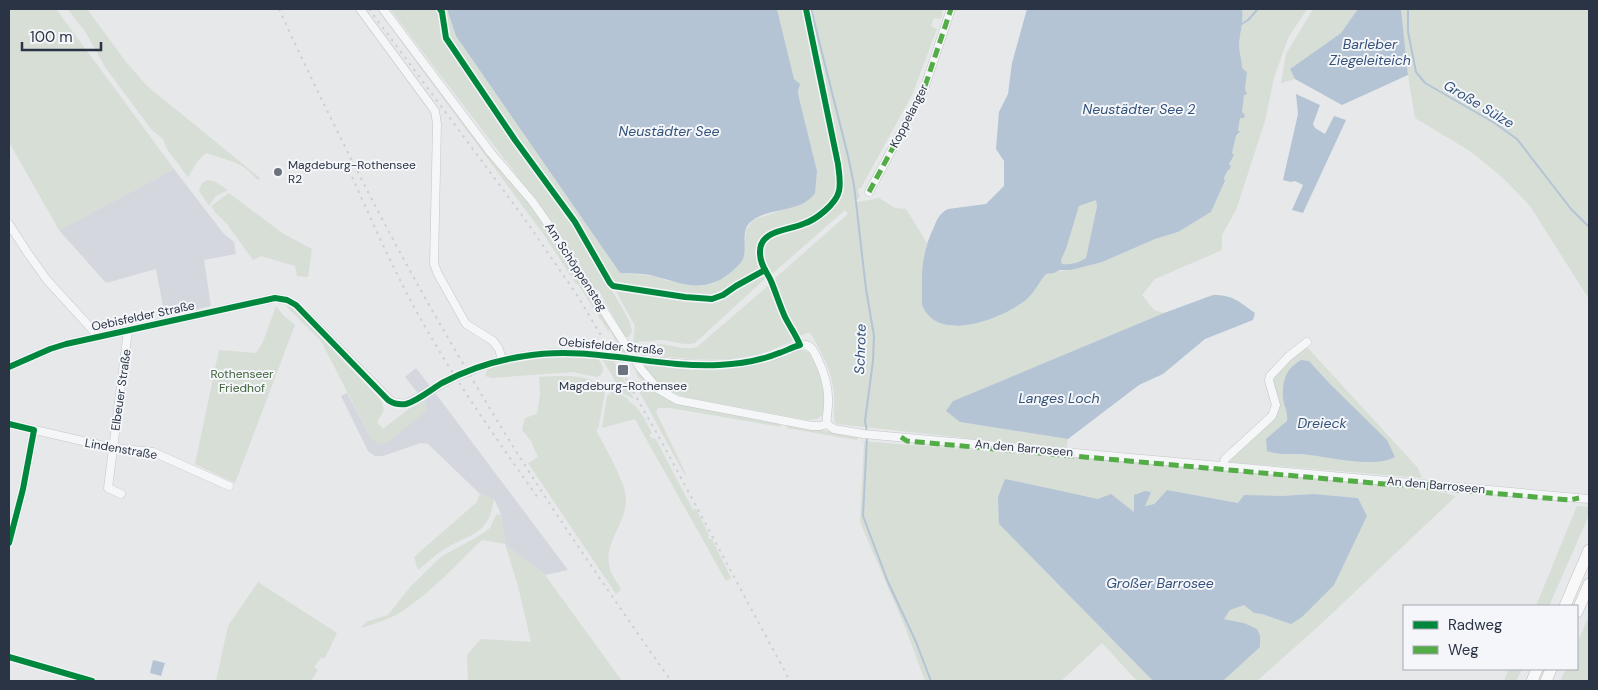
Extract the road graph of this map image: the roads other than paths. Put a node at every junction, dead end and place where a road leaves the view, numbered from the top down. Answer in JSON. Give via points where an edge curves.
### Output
{"nodes":[{"id":1,"x":360,"y":9,"type":"edge"},
{"id":2,"x":384,"y":9,"type":"edge"},
{"id":3,"x":951,"y":9,"type":"edge"},
{"id":4,"x":869,"y":192,"type":"dead end"},
{"id":5,"x":9,"y":224,"type":"edge"},
{"id":6,"x":128,"y":331,"type":"junction"},
{"id":7,"x":98,"y":337,"type":"junction"},
{"id":8,"x":1307,"y":342,"type":"dead end"},
{"id":9,"x":502,"y":360,"type":"junction"},
{"id":10,"x":9,"y":367,"type":"edge"},
{"id":11,"x":9,"y":424,"type":"edge"},
{"id":12,"x":827,"y":424,"type":"junction"},
{"id":13,"x":34,"y":430,"type":"junction"},
{"id":14,"x":113,"y":448,"type":"junction"},
{"id":15,"x":1223,"y":466,"type":"junction"},
{"id":16,"x":229,"y":486,"type":"dead end"},
{"id":17,"x":122,"y":494,"type":"dead end"},
{"id":18,"x":1589,"y":499,"type":"edge"},
{"id":19,"x":9,"y":543,"type":"edge"},
{"id":20,"x":1589,"y":550,"type":"edge"},
{"id":21,"x":1589,"y":584,"type":"edge"},
{"id":22,"x":1565,"y":605,"type":"edge"},
{"id":23,"x":1578,"y":610,"type":"edge"}],
"edges":[{"from":1,"to":9,"type":"street","via":[[435,110],[435,266],[466,324],[493,341]]},
{"from":2,"to":12,"type":"street","name":"Am Schöppensteg","via":[[491,152],[532,201],[654,386],[667,395],[690,403],[812,426]]},
{"from":3,"to":4,"type":"street","name":"Koppelanger","via":[[923,92],[892,141]]},
{"from":5,"to":7,"type":"street","via":[[47,280]]},
{"from":6,"to":7,"type":"street","name":"Oebisfelder Straße"},
{"from":6,"to":9,"type":"street","name":"Oebisfelder Straße","bridge":true,"via":[[274,298],[283,299],[292,302],[307,316],[392,402],[405,404],[453,378]]},
{"from":6,"to":14,"type":"street","name":"Elbeuer Straße"},
{"from":7,"to":10,"type":"street","name":"Oebisfelder Straße","via":[[54,348]]},
{"from":8,"to":15,"type":"street","via":[[1288,356],[1270,376],[1276,405],[1274,413],[1225,459]]},
{"from":9,"to":12,"type":"street","name":"Oebisfelder Straße","bridge":true,"via":[[538,354],[588,354],[724,365],[755,361],[797,345],[806,345],[815,352],[826,381]]},
{"from":11,"to":13,"type":"street","name":"Lindenstraße"},
{"from":12,"to":15,"type":"street","name":"An den Barroseen","via":[[836,430],[863,434]]},
{"from":13,"to":14,"type":"street","name":"Lindenstraße"},
{"from":13,"to":19,"type":"street"},
{"from":14,"to":16,"type":"street","name":"Lindenstraße","via":[[153,452]]},
{"from":14,"to":17,"type":"street","name":"Elbeuer Straße","via":[[108,488]]},
{"from":15,"to":18,"type":"street","name":"An den Barroseen"},
{"from":20,"to":22,"type":"highway"},
{"from":21,"to":23,"type":"highway"}]}
